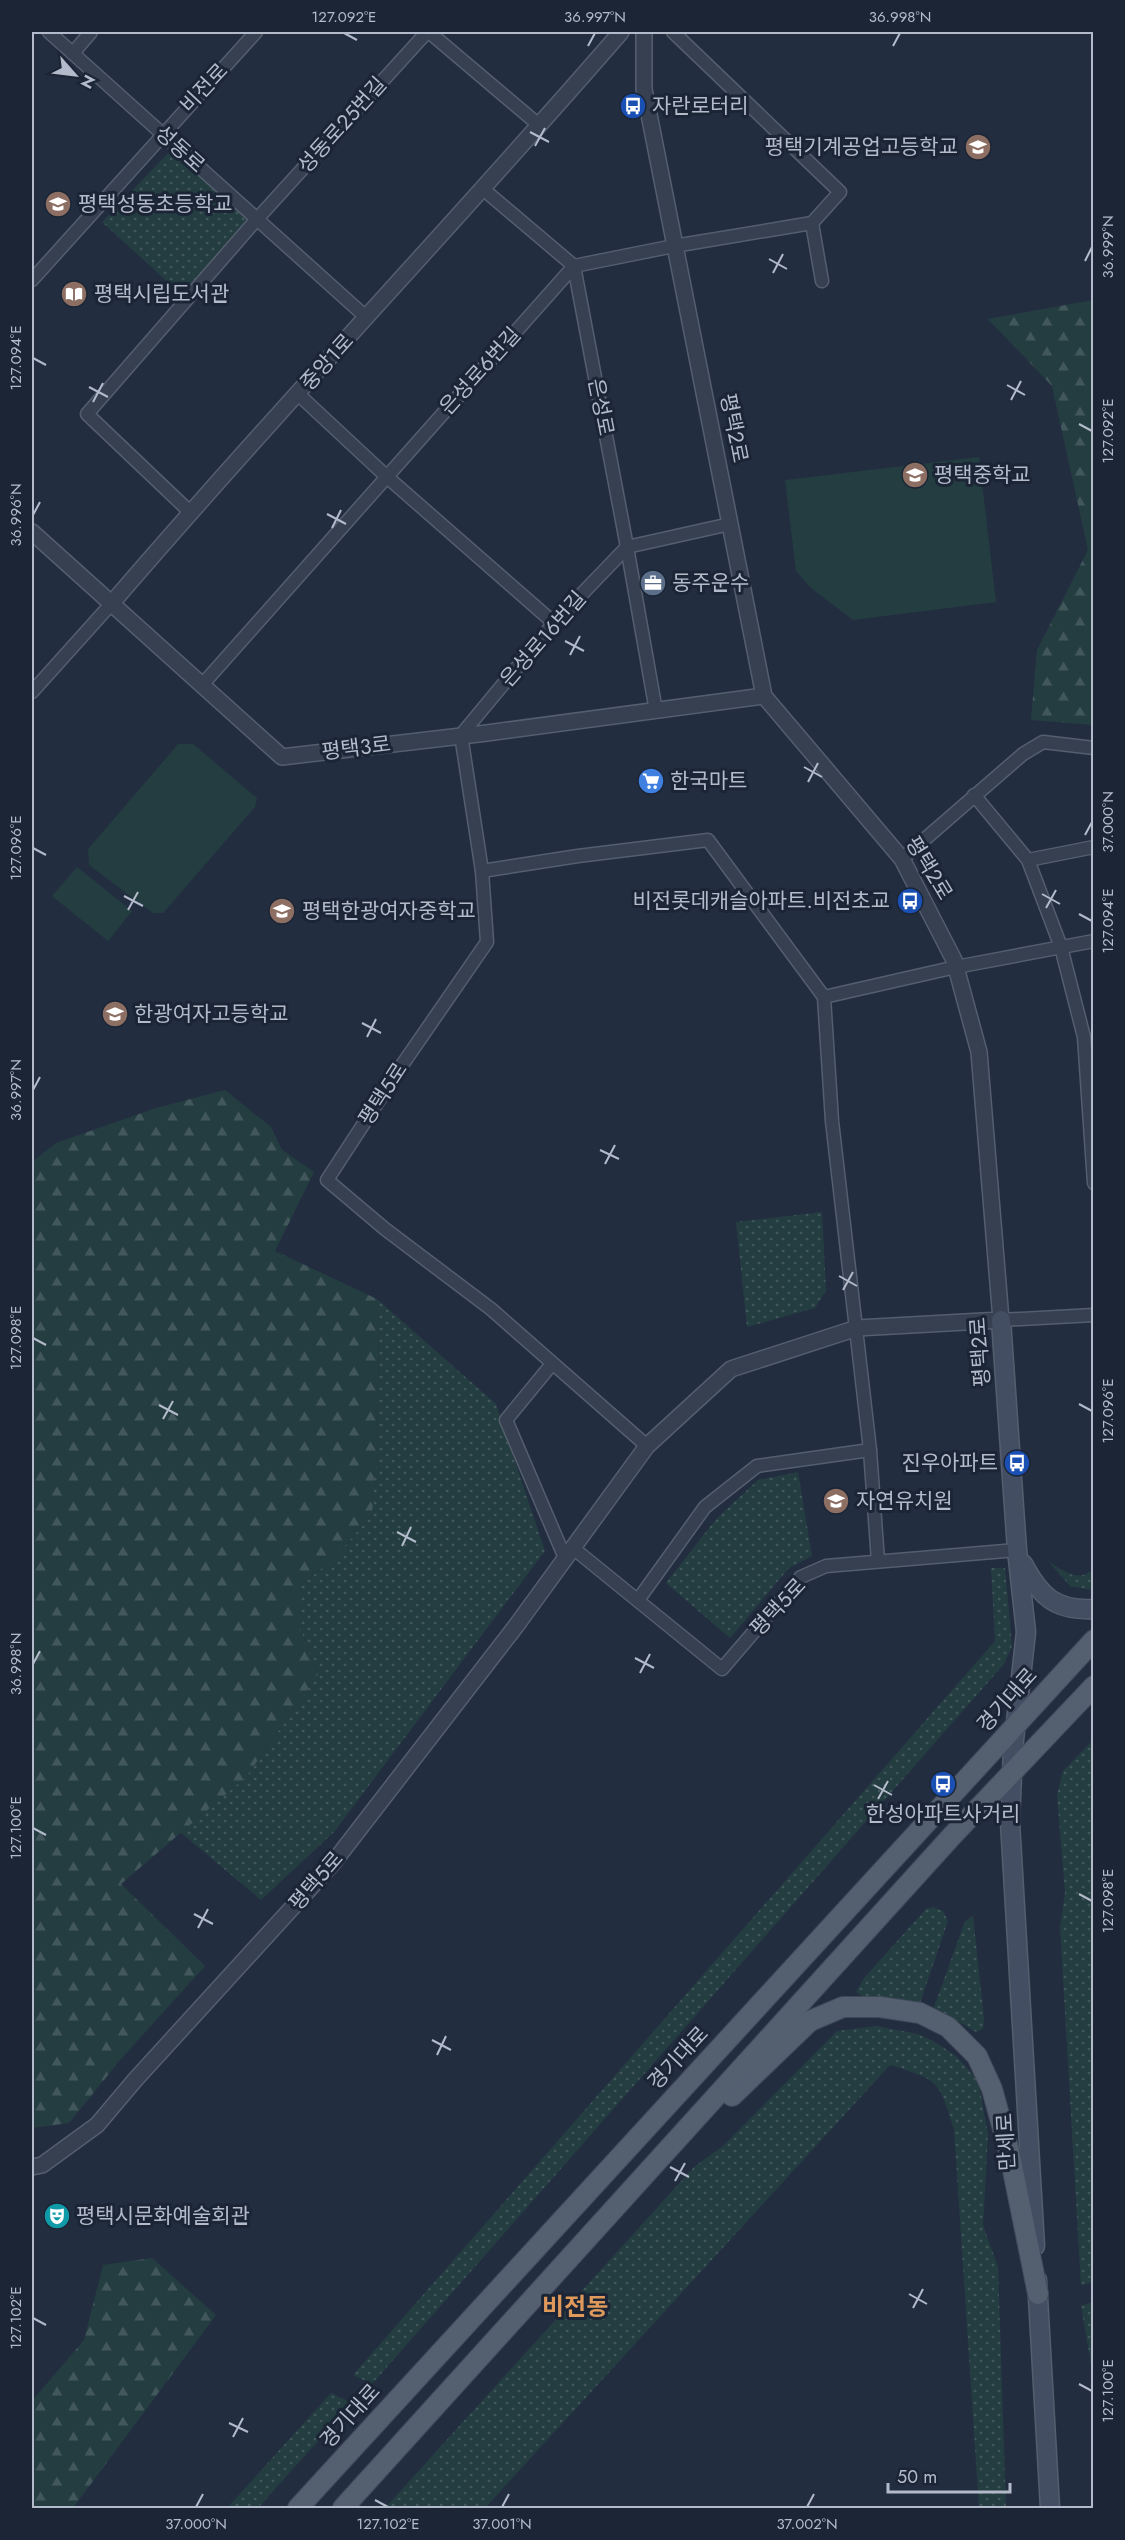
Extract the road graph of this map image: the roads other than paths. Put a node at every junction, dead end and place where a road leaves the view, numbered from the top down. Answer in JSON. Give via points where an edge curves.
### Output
{"nodes":[{"id":1,"x":49,"y":32,"type":"edge"},
{"id":2,"x":91,"y":32,"type":"edge"},
{"id":3,"x":256,"y":32,"type":"edge"},
{"id":4,"x":428,"y":32,"type":"edge"},
{"id":5,"x":621,"y":32,"type":"edge"},
{"id":6,"x":644,"y":32,"type":"edge"},
{"id":7,"x":673,"y":32,"type":"edge"},
{"id":8,"x":73,"y":53,"type":"junction"},
{"id":9,"x":540,"y":126,"type":"junction"},
{"id":10,"x":163,"y":133,"type":"junction"},
{"id":11,"x":483,"y":189,"type":"junction"},
{"id":12,"x":257,"y":219,"type":"junction"},
{"id":13,"x":812,"y":223,"type":"junction"},
{"id":14,"x":674,"y":246,"type":"junction"},
{"id":15,"x":574,"y":267,"type":"junction"},
{"id":16,"x":32,"y":279,"type":"edge"},
{"id":17,"x":822,"y":281,"type":"dead end"},
{"id":18,"x":367,"y":318,"type":"junction"},
{"id":19,"x":298,"y":394,"type":"junction"},
{"id":20,"x":386,"y":476,"type":"junction"},
{"id":21,"x":190,"y":512,"type":"junction"},
{"id":22,"x":730,"y":524,"type":"junction"},
{"id":23,"x":32,"y":532,"type":"edge"},
{"id":24,"x":627,"y":547,"type":"junction"},
{"id":25,"x":112,"y":603,"type":"junction"},
{"id":26,"x":554,"y":623,"type":"junction"},
{"id":27,"x":202,"y":686,"type":"junction"},
{"id":28,"x":32,"y":692,"type":"edge"},
{"id":29,"x":764,"y":696,"type":"junction"},
{"id":30,"x":656,"y":711,"type":"junction"},
{"id":31,"x":461,"y":735,"type":"junction"},
{"id":32,"x":1094,"y":748,"type":"edge"},
{"id":33,"x":974,"y":795,"type":"junction"},
{"id":34,"x":1094,"y":847,"type":"edge"},
{"id":35,"x":902,"y":860,"type":"junction"},
{"id":36,"x":1028,"y":860,"type":"junction"},
{"id":37,"x":482,"y":871,"type":"junction"},
{"id":38,"x":1094,"y":941,"type":"edge"},
{"id":39,"x":1061,"y":947,"type":"junction"},
{"id":40,"x":956,"y":967,"type":"junction"},
{"id":41,"x":824,"y":997,"type":"junction"},
{"id":42,"x":1089,"y":1037,"type":"edge"},
{"id":43,"x":1094,"y":1183,"type":"edge"},
{"id":44,"x":1094,"y":1315,"type":"edge"},
{"id":45,"x":1001,"y":1320,"type":"junction"},
{"id":46,"x":856,"y":1328,"type":"junction"},
{"id":47,"x":552,"y":1364,"type":"junction"},
{"id":48,"x":647,"y":1446,"type":"junction"},
{"id":49,"x":870,"y":1450,"type":"junction"},
{"id":50,"x":1017,"y":1552,"type":"junction"},
{"id":51,"x":569,"y":1553,"type":"junction"},
{"id":52,"x":878,"y":1561,"type":"junction"},
{"id":53,"x":638,"y":1600,"type":"junction"},
{"id":54,"x":1094,"y":1609,"type":"edge"},
{"id":55,"x":1094,"y":1640,"type":"edge"},
{"id":56,"x":1094,"y":1686,"type":"edge"},
{"id":57,"x":1016,"y":1725,"type":"junction"},
{"id":58,"x":1011,"y":1774,"type":"junction"},
{"id":59,"x":699,"y":2116,"type":"junction"},
{"id":60,"x":32,"y":2167,"type":"edge"},
{"id":61,"x":1038,"y":2294,"type":"junction"},
{"id":62,"x":298,"y":2508,"type":"edge"},
{"id":63,"x":344,"y":2508,"type":"edge"},
{"id":64,"x":1050,"y":2508,"type":"edge"}],
"edges":[{"from":1,"to":8,"type":"street","name":"성동로"},
{"from":2,"to":8,"type":"street"},
{"from":3,"to":10,"type":"street","name":"비전로"},
{"from":4,"to":9,"type":"street","name":"성동로25번길"},
{"from":4,"to":12,"type":"street","name":"성동로25번길"},
{"from":5,"to":9,"type":"street","name":"중앙1로"},
{"from":6,"to":14,"type":"street","name":"평택2로","via":[[644,89]]},
{"from":7,"to":13,"type":"street","via":[[840,192]]},
{"from":8,"to":10,"type":"street","name":"성동로"},
{"from":9,"to":11,"type":"street","name":"중앙1로"},
{"from":10,"to":12,"type":"street","name":"성동로"},
{"from":10,"to":16,"type":"street","name":"비전로"},
{"from":11,"to":15,"type":"street"},
{"from":11,"to":18,"type":"street","name":"중앙1로"},
{"from":12,"to":18,"type":"street","name":"성동로"},
{"from":12,"to":21,"type":"street","name":"성동로25번길","via":[[87,414]]},
{"from":13,"to":14,"type":"street"},
{"from":13,"to":17,"type":"street"},
{"from":14,"to":15,"type":"street"},
{"from":14,"to":22,"type":"street","name":"평택2로"},
{"from":15,"to":20,"type":"street","name":"은성로6번길"},
{"from":15,"to":24,"type":"street","name":"은성로"},
{"from":18,"to":19,"type":"street","name":"중앙1로"},
{"from":19,"to":20,"type":"street"},
{"from":19,"to":21,"type":"street","name":"중앙1로"},
{"from":20,"to":26,"type":"street"},
{"from":20,"to":27,"type":"street","name":"은성로6번길"},
{"from":21,"to":25,"type":"street","name":"중앙1로"},
{"from":22,"to":24,"type":"street"},
{"from":22,"to":29,"type":"street","name":"평택2로"},
{"from":23,"to":25,"type":"street","name":"평택3로"},
{"from":24,"to":26,"type":"street","name":"은성로16번길"},
{"from":24,"to":30,"type":"street","name":"은성로"},
{"from":25,"to":27,"type":"street","name":"평택3로"},
{"from":25,"to":28,"type":"street","name":"중앙1로"},
{"from":26,"to":31,"type":"street","name":"은성로16번길"},
{"from":27,"to":31,"type":"street","name":"평택3로","via":[[282,757]]},
{"from":29,"to":30,"type":"street","name":"평택3로"},
{"from":29,"to":35,"type":"street","name":"평택2로"},
{"from":30,"to":31,"type":"street","name":"평택3로"},
{"from":31,"to":37,"type":"street","name":"평택5로"},
{"from":32,"to":33,"type":"street","via":[[1043,742]]},
{"from":33,"to":35,"type":"street"},
{"from":33,"to":36,"type":"street"},
{"from":34,"to":36,"type":"street"},
{"from":35,"to":40,"type":"street","name":"평택2로"},
{"from":36,"to":39,"type":"street"},
{"from":37,"to":41,"type":"street","via":[[708,840]]},
{"from":37,"to":47,"type":"street","name":"평택5로","via":[[487,942],[327,1180],[491,1309]]},
{"from":38,"to":39,"type":"street"},
{"from":39,"to":40,"type":"street"},
{"from":39,"to":42,"type":"street"},
{"from":40,"to":41,"type":"street"},
{"from":40,"to":45,"type":"street","name":"평택2로","via":[[979,1052]]},
{"from":41,"to":46,"type":"street","via":[[832,1121]]},
{"from":42,"to":43,"type":"street"},
{"from":44,"to":45,"type":"street"},
{"from":45,"to":46,"type":"street","name":"평택5로"},
{"from":45,"to":50,"type":"main road","name":"평택2로"},
{"from":46,"to":48,"type":"street","name":"평택5로","via":[[731,1369]]},
{"from":46,"to":49,"type":"street"},
{"from":47,"to":48,"type":"street","name":"평택5로"},
{"from":47,"to":51,"type":"street","name":"평택5로","via":[[506,1420]]},
{"from":48,"to":51,"type":"street","name":"평택5로"},
{"from":49,"to":52,"type":"street"},
{"from":49,"to":53,"type":"street","via":[[757,1466],[705,1507]]},
{"from":50,"to":52,"type":"street"},
{"from":50,"to":54,"type":"main road","via":[[1036,1588],[1057,1604]]},
{"from":50,"to":57,"type":"main road","name":"평택2로","via":[[1026,1632]]},
{"from":51,"to":53,"type":"street","name":"평택5로"},
{"from":51,"to":60,"type":"street","name":"평택5로","via":[[333,1863],[97,2125],[42,2165]]},
{"from":52,"to":53,"type":"street","name":"평택5로","via":[[826,1566],[801,1577],[723,1669]]},
{"from":55,"to":57,"type":"main road","name":"경기대로"},
{"from":56,"to":58,"type":"main road"},
{"from":57,"to":58,"type":"main road","name":"평택2로"},
{"from":57,"to":62,"type":"main road","name":"경기대로"},
{"from":58,"to":59,"type":"main road"},
{"from":58,"to":61,"type":"main road","name":"만세로","via":[[1011,1834]]},
{"from":59,"to":61,"type":"main road","via":[[725,2103],[810,2021],[843,2007],[920,2013],[948,2027],[977,2056],[992,2090],[1009,2151]]},
{"from":59,"to":63,"type":"main road"},
{"from":61,"to":64,"type":"main road","name":"만세로"}]}
